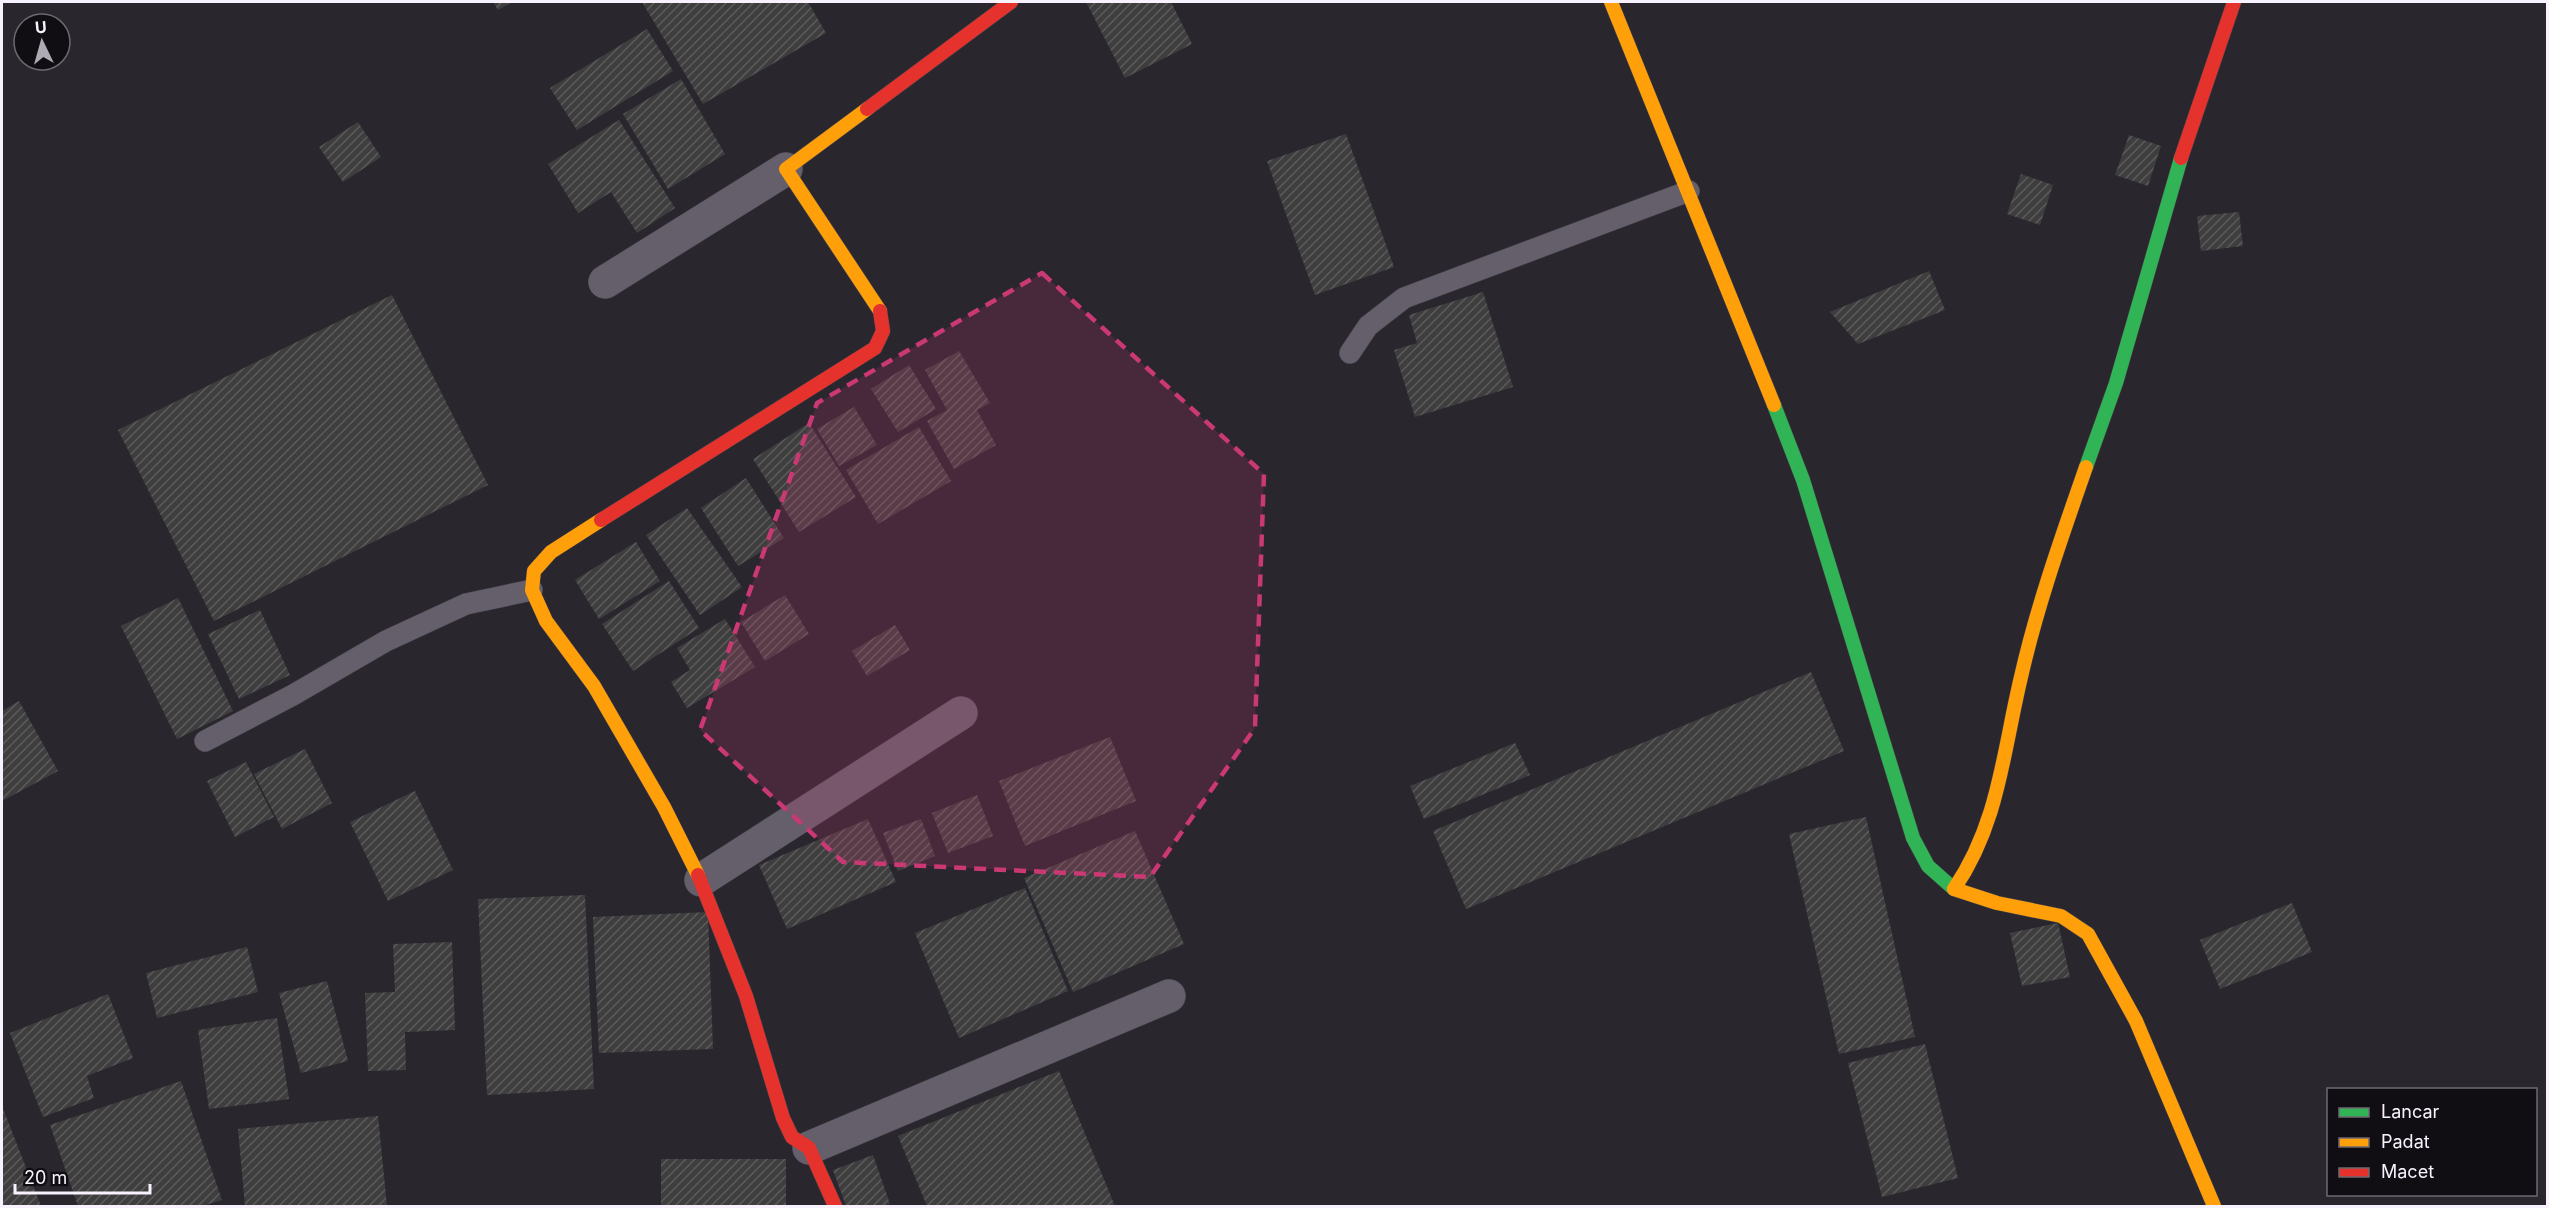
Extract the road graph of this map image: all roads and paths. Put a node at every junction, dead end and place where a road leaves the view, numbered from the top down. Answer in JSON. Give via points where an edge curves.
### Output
{"nodes":[{"id":1,"x":1011,"y":2,"type":"edge"},
{"id":2,"x":1611,"y":2,"type":"edge"},
{"id":3,"x":2234,"y":2,"type":"edge"},
{"id":4,"x":786,"y":169,"type":"junction"},
{"id":5,"x":1689,"y":191,"type":"junction"},
{"id":6,"x":605,"y":282,"type":"dead end"},
{"id":7,"x":1350,"y":353,"type":"dead end"},
{"id":8,"x":532,"y":590,"type":"junction"},
{"id":9,"x":961,"y":713,"type":"dead end"},
{"id":10,"x":205,"y":741,"type":"dead end"},
{"id":11,"x":701,"y":880,"type":"junction"},
{"id":12,"x":1954,"y":889,"type":"junction"},
{"id":13,"x":1169,"y":996,"type":"dead end"},
{"id":14,"x":809,"y":1148,"type":"junction"},
{"id":15,"x":835,"y":1206,"type":"edge"},
{"id":16,"x":2214,"y":1206,"type":"edge"}],
"edges":[{"from":1,"to":4,"type":"street"},
{"from":2,"to":5,"type":"street"},
{"from":3,"to":12,"type":"street","via":[[2169,196],[2116,383],[2057,554],[2021,675],[1992,813],[1969,867]]},
{"from":4,"to":6,"type":"street"},
{"from":4,"to":8,"type":"street","via":[[881,313],[882,337],[875,348],[551,552],[534,571]]},
{"from":5,"to":7,"type":"lane","via":[[1404,298],[1368,326]]},
{"from":5,"to":12,"type":"street","via":[[1803,480],[1913,838],[1928,867]]},
{"from":8,"to":10,"type":"lane","via":[[466,604],[386,641]]},
{"from":8,"to":11,"type":"street","via":[[546,621],[594,686]]},
{"from":9,"to":11,"type":"street"},
{"from":11,"to":14,"type":"street","via":[[746,996],[783,1118],[792,1137]]},
{"from":12,"to":16,"type":"street","via":[[1997,903],[2061,916],[2088,934],[2136,1021]]},
{"from":13,"to":14,"type":"street"},
{"from":14,"to":15,"type":"street"}]}
